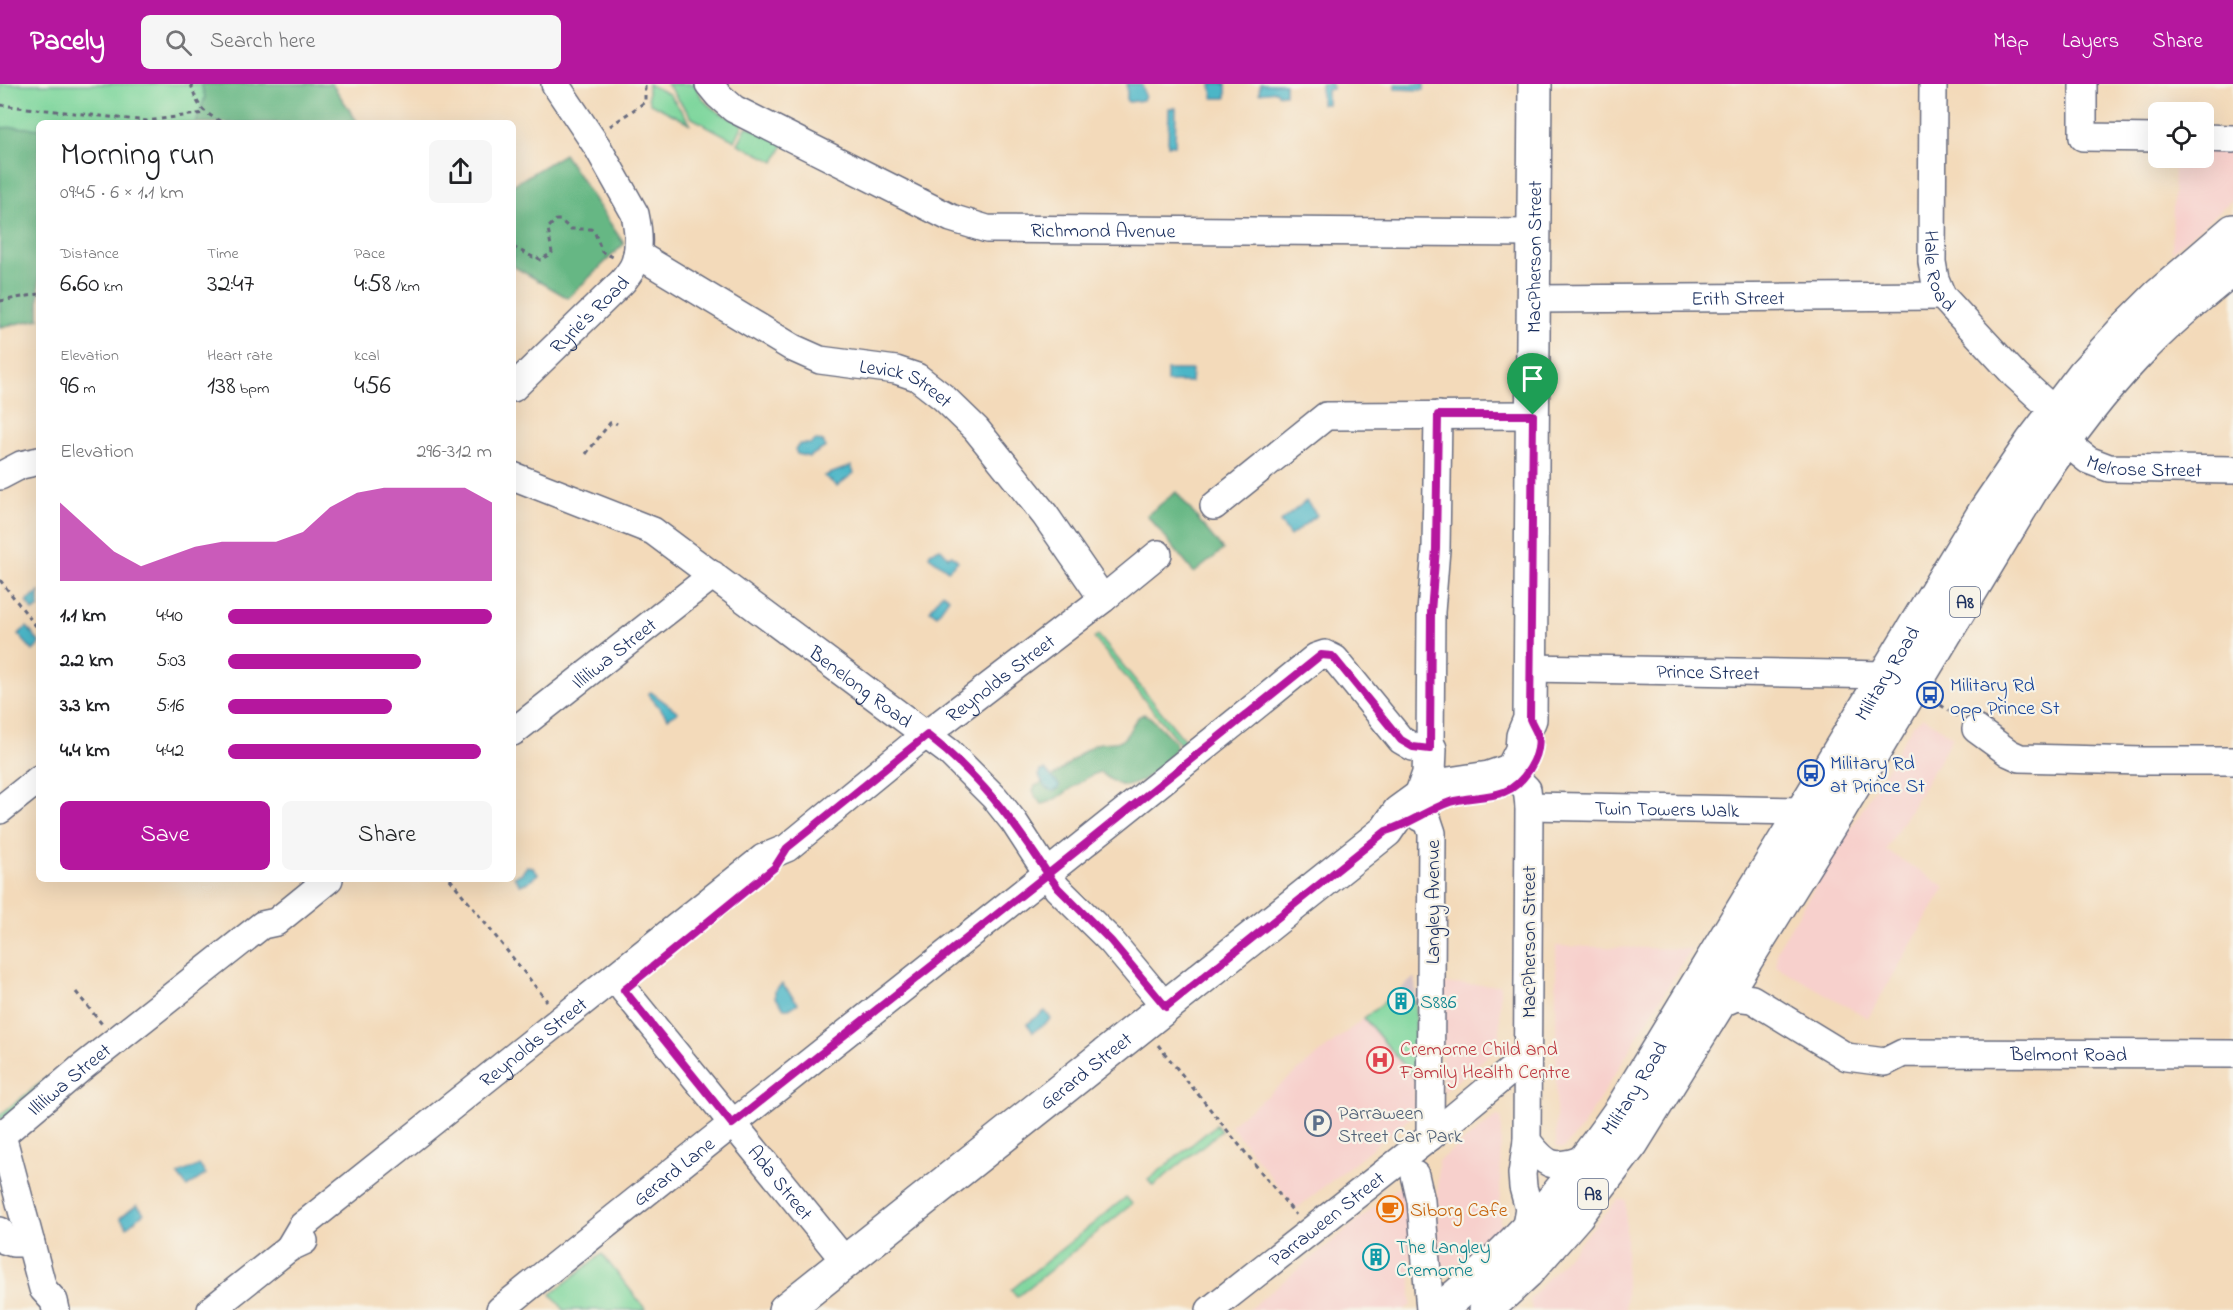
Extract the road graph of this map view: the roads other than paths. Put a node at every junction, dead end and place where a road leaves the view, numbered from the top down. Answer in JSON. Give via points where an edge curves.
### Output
{"nodes":[{"id":1,"x":555,"y":84,"type":"edge"},
{"id":2,"x":709,"y":84,"type":"edge"},
{"id":3,"x":1535,"y":84,"type":"edge"},
{"id":4,"x":1933,"y":84,"type":"edge"},
{"id":5,"x":2083,"y":84,"type":"edge"},
{"id":6,"x":2148,"y":138,"type":"edge"},
{"id":7,"x":2214,"y":138,"type":"edge"},
{"id":8,"x":2233,"y":139,"type":"edge"},
{"id":9,"x":2233,"y":231,"type":"edge"},
{"id":10,"x":1534,"y":233,"type":"junction"},
{"id":11,"x":629,"y":258,"type":"junction"},
{"id":12,"x":2233,"y":268,"type":"edge"},
{"id":13,"x":1942,"y":296,"type":"junction"},
{"id":14,"x":1534,"y":299,"type":"junction"},
{"id":15,"x":516,"y":385,"type":"edge"},
{"id":16,"x":1438,"y":415,"type":"junction"},
{"id":17,"x":1533,"y":415,"type":"junction"},
{"id":18,"x":2059,"y":426,"type":"junction"},
{"id":19,"x":36,"y":462,"type":"edge"},
{"id":20,"x":2233,"y":470,"type":"edge"},
{"id":21,"x":0,"y":477,"type":"edge"},
{"id":22,"x":516,"y":477,"type":"edge"},
{"id":23,"x":1214,"y":506,"type":"dead end"},
{"id":24,"x":1158,"y":554,"type":"dead end"},
{"id":25,"x":713,"y":575,"type":"junction"},
{"id":26,"x":1103,"y":599,"type":"junction"},
{"id":27,"x":1531,"y":668,"type":"junction"},
{"id":28,"x":1886,"y":675,"type":"junction"},
{"id":29,"x":1530,"y":719,"type":"junction"},
{"id":30,"x":1976,"y":729,"type":"road end"},
{"id":31,"x":516,"y":730,"type":"edge"},
{"id":32,"x":927,"y":735,"type":"junction"},
{"id":33,"x":1430,"y":749,"type":"junction"},
{"id":34,"x":2233,"y":761,"type":"edge"},
{"id":35,"x":36,"y":780,"type":"edge"},
{"id":36,"x":1525,"y":794,"type":"junction"},
{"id":37,"x":1420,"y":807,"type":"junction"},
{"id":38,"x":0,"y":810,"type":"edge"},
{"id":39,"x":1803,"y":811,"type":"junction"},
{"id":40,"x":787,"y":848,"type":"junction"},
{"id":41,"x":1048,"y":874,"type":"junction"},
{"id":42,"x":325,"y":882,"type":"edge"},
{"id":43,"x":276,"y":922,"type":"junction"},
{"id":44,"x":1727,"y":963,"type":"junction"},
{"id":45,"x":624,"y":990,"type":"junction"},
{"id":46,"x":1720,"y":1004,"type":"junction"},
{"id":47,"x":1166,"y":1007,"type":"junction"},
{"id":48,"x":1903,"y":1053,"type":"junction"},
{"id":49,"x":2233,"y":1054,"type":"edge"},
{"id":50,"x":1527,"y":1057,"type":"junction"},
{"id":51,"x":732,"y":1124,"type":"junction"},
{"id":52,"x":1430,"y":1137,"type":"junction"},
{"id":53,"x":1527,"y":1141,"type":"junction"},
{"id":54,"x":1584,"y":1159,"type":"junction"},
{"id":55,"x":1415,"y":1175,"type":"dead end"},
{"id":56,"x":1526,"y":1231,"type":"junction"},
{"id":57,"x":0,"y":1232,"type":"edge"},
{"id":58,"x":31,"y":1243,"type":"junction"},
{"id":59,"x":289,"y":1248,"type":"junction"},
{"id":60,"x":845,"y":1261,"type":"junction"},
{"id":61,"x":55,"y":1305,"type":"edge"},
{"id":62,"x":1495,"y":1307,"type":"edge"},
{"id":63,"x":211,"y":1310,"type":"edge"},
{"id":64,"x":500,"y":1310,"type":"edge"},
{"id":65,"x":785,"y":1310,"type":"edge"},
{"id":66,"x":1210,"y":1310,"type":"edge"},
{"id":67,"x":1430,"y":1310,"type":"edge"},
{"id":68,"x":1440,"y":1310,"type":"edge"}],
"edges":[{"from":1,"to":11,"type":"street","via":[[635,214],[638,225]]},
{"from":2,"to":10,"type":"street","name":"Richmond Avenue","via":[[734,109],[951,218],[987,229]]},
{"from":3,"to":10,"type":"main road","name":"MacPherson Street"},
{"from":4,"to":13,"type":"street","name":"Hale Road","via":[[1932,262]]},
{"from":5,"to":6,"type":"street","via":[[2083,137]]},
{"from":7,"to":8,"type":"street"},
{"from":9,"to":18,"type":"main road","name":"Military Road","number":"A8","via":[[2159,295],[2084,374]]},
{"from":10,"to":14,"type":"main road","name":"MacPherson Street"},
{"from":11,"to":15,"type":"street","name":"Ryrie's Road","via":[[622,282]]},
{"from":11,"to":26,"type":"street","name":"Levick Street","via":[[820,360],[896,370],[917,377],[976,429],[1045,515]]},
{"from":12,"to":18,"type":"main road","name":"Military Road","number":"A8"},
{"from":13,"to":14,"type":"street","name":"Erith Street"},
{"from":13,"to":18,"type":"street","name":"Hale Road"},
{"from":14,"to":17,"type":"main road","name":"MacPherson Street"},
{"from":16,"to":17,"type":"street"},
{"from":16,"to":23,"type":"street","via":[[1326,416]]},
{"from":16,"to":33,"type":"street"},
{"from":17,"to":27,"type":"main road","name":"MacPherson Street"},
{"from":18,"to":20,"type":"street","name":"Melrose Street","via":[[2088,460],[2109,468]]},
{"from":18,"to":28,"type":"main road","name":"Military Road","number":"A8","via":[[1984,511]]},
{"from":18,"to":44,"type":"main road","name":"Military Road","number":"A8","via":[[2035,484],[1913,691]]},
{"from":19,"to":21,"type":"street"},
{"from":22,"to":25,"type":"street","name":"Benelong Road","via":[[653,531]]},
{"from":24,"to":26,"type":"street","name":"Reynolds Street"},
{"from":25,"to":31,"type":"street","name":"Illiliwa Street"},
{"from":25,"to":32,"type":"street","name":"Benelong Road"},
{"from":26,"to":32,"type":"street","name":"Reynolds Street"},
{"from":27,"to":28,"type":"street","name":"Prince Street"},
{"from":27,"to":29,"type":"main road","name":"MacPherson Street"},
{"from":28,"to":39,"type":"main road","name":"Military Road","number":"A8"},
{"from":29,"to":36,"type":"main road","via":[[1538,737]]},
{"from":29,"to":37,"type":"main road","name":"Gerard Street","via":[[1512,770],[1490,778],[1449,784]]},
{"from":30,"to":34,"type":"street","via":[[2020,758]]},
{"from":32,"to":40,"type":"street","name":"Reynolds Street"},
{"from":32,"to":41,"type":"street","name":"Benelong Road","via":[[995,798]]},
{"from":33,"to":37,"type":"main road","via":[[1429,774]]},
{"from":33,"to":41,"type":"street","name":"Gerard Lane","via":[[1413,747],[1401,740],[1335,659],[1321,655]]},
{"from":35,"to":38,"type":"street"},
{"from":36,"to":37,"type":"main road","name":"Gerard Street","via":[[1503,792]]},
{"from":36,"to":39,"type":"street","name":"Twin Towers Walk"},
{"from":36,"to":50,"type":"street","name":"MacPherson Street"},
{"from":37,"to":47,"type":"main road","name":"Gerard Street","via":[[1405,826],[1386,831]]},
{"from":37,"to":52,"type":"street","name":"Langley Avenue","via":[[1432,833]]},
{"from":39,"to":44,"type":"main road","name":"Military Road","number":"A8"},
{"from":40,"to":45,"type":"street","name":"Reynolds Street","via":[[775,867]]},
{"from":40,"to":59,"type":"street","name":"Reynolds Street","via":[[763,858],[302,1226]]},
{"from":41,"to":47,"type":"street","name":"Benelong Road"},
{"from":41,"to":51,"type":"street","name":"Gerard Lane"},
{"from":42,"to":43,"type":"street","name":"Illiliwa Street"},
{"from":43,"to":58,"type":"street","name":"Illiliwa Street","via":[[262,924],[2,1135]]},
{"from":43,"to":61,"type":"street","name":"Illiliwa Street","via":[[271,936],[19,1140],[59,1288]]},
{"from":44,"to":46,"type":"main road","name":"Military Road","number":"A8"},
{"from":44,"to":48,"type":"street","name":"Belmont Road","via":[[1852,1040],[1887,1044]]},
{"from":44,"to":54,"type":"main road","name":"Military Road","number":"A8"},
{"from":45,"to":51,"type":"street","name":"Ada Street"},
{"from":45,"to":59,"type":"street","name":"Reynolds Street","via":[[311,1237]]},
{"from":46,"to":48,"type":"street","name":"Belmont Road","via":[[1736,997],[1752,999],[1847,1057],[1885,1062]]},
{"from":46,"to":62,"type":"main road","name":"Military Road","number":"A8","via":[[1618,1161],[1570,1224]]},
{"from":47,"to":60,"type":"main road","name":"Gerard Street"},
{"from":48,"to":49,"type":"street","name":"Belmont Road"},
{"from":50,"to":52,"type":"street","name":"Parraween Street"},
{"from":50,"to":53,"type":"street","name":"MacPherson Street"},
{"from":51,"to":60,"type":"street","name":"Ada Street"},
{"from":51,"to":64,"type":"street","name":"Gerard Lane"},
{"from":52,"to":66,"type":"street","name":"Parraween Street"},
{"from":53,"to":54,"type":"street","via":[[1553,1166]]},
{"from":53,"to":56,"type":"street","name":"MacPherson Street","via":[[1522,1174],[1529,1209]]},
{"from":54,"to":56,"type":"main road","name":"Military Road","number":"A8"},
{"from":55,"to":67,"type":"street","via":[[1421,1201]]},
{"from":56,"to":68,"type":"main road","name":"Military Road","number":"A8"},
{"from":57,"to":58,"type":"street","via":[[4,1240]]},
{"from":58,"to":61,"type":"street","name":"Illiliwa Street","via":[[43,1289]]},
{"from":59,"to":63,"type":"street","name":"Reynolds Street"},
{"from":60,"to":65,"type":"main road","name":"Gerard Street"}]}
